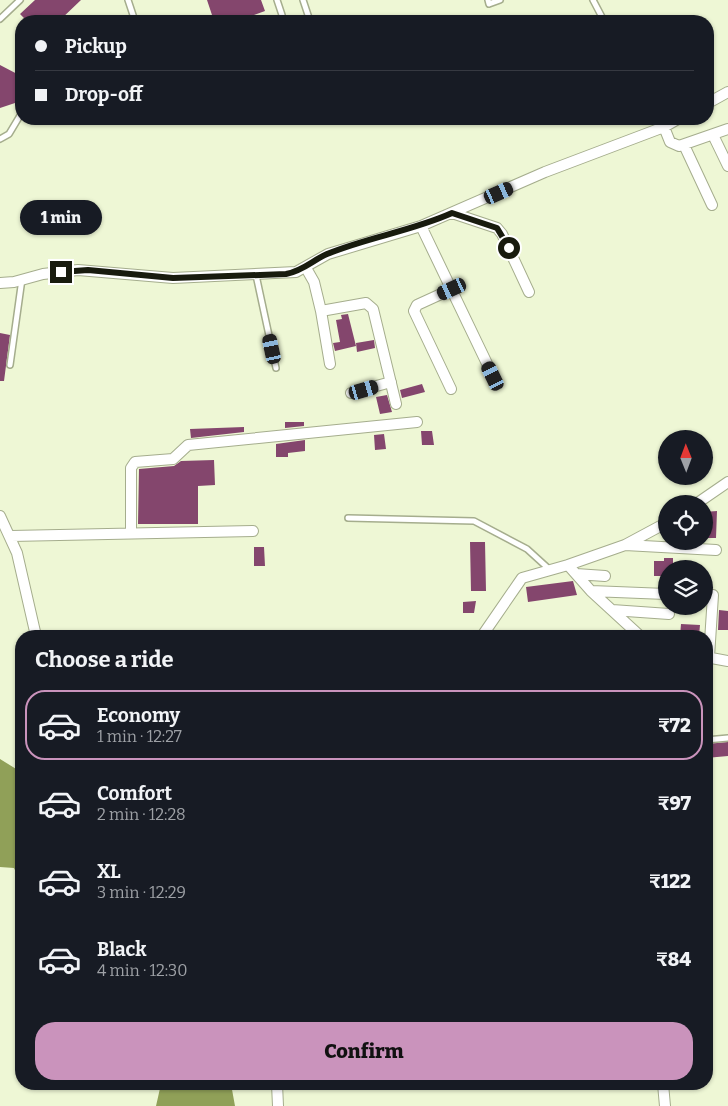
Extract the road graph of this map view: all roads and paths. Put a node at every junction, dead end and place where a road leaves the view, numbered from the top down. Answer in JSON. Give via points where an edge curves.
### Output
{"nodes":[{"id":1,"x":20,"y":0,"type":"edge"},
{"id":2,"x":128,"y":0,"type":"edge"},
{"id":3,"x":277,"y":0,"type":"edge"},
{"id":4,"x":303,"y":0,"type":"edge"},
{"id":5,"x":488,"y":0,"type":"edge"},
{"id":6,"x":500,"y":0,"type":"edge"},
{"id":7,"x":593,"y":0,"type":"edge"},
{"id":8,"x":133,"y":15,"type":"edge"},
{"id":9,"x":282,"y":15,"type":"dead end"},
{"id":10,"x":308,"y":15,"type":"edge"},
{"id":11,"x":601,"y":15,"type":"edge"},
{"id":12,"x":0,"y":19,"type":"edge"},
{"id":13,"x":728,"y":92,"type":"edge"},
{"id":14,"x":714,"y":100,"type":"edge"},
{"id":15,"x":15,"y":124,"type":"edge"},
{"id":16,"x":668,"y":125,"type":"edge"},
{"id":17,"x":664,"y":127,"type":"junction"},
{"id":18,"x":728,"y":130,"type":"edge"},
{"id":19,"x":713,"y":134,"type":"junction"},
{"id":20,"x":0,"y":139,"type":"edge"},
{"id":21,"x":684,"y":145,"type":"junction"},
{"id":22,"x":728,"y":166,"type":"edge"},
{"id":23,"x":712,"y":205,"type":"dead end"},
{"id":24,"x":452,"y":213,"type":"junction"},
{"id":25,"x":421,"y":226,"type":"junction"},
{"id":26,"x":306,"y":268,"type":"junction"},
{"id":27,"x":256,"y":275,"type":"junction"},
{"id":28,"x":22,"y":279,"type":"junction"},
{"id":29,"x":0,"y":283,"type":"edge"},
{"id":30,"x":452,"y":289,"type":"junction"},
{"id":31,"x":529,"y":292,"type":"dead end"},
{"id":32,"x":321,"y":311,"type":"junction"},
{"id":33,"x":330,"y":364,"type":"dead end"},
{"id":34,"x":10,"y":365,"type":"dead end"},
{"id":35,"x":276,"y":368,"type":"dead end"},
{"id":36,"x":493,"y":376,"type":"dead end"},
{"id":37,"x":391,"y":382,"type":"junction"},
{"id":38,"x":451,"y":389,"type":"dead end"},
{"id":39,"x":351,"y":394,"type":"dead end"},
{"id":40,"x":396,"y":404,"type":"dead end"},
{"id":41,"x":417,"y":422,"type":"dead end"},
{"id":42,"x":728,"y":482,"type":"edge"},
{"id":43,"x":709,"y":495,"type":"edge"},
{"id":44,"x":0,"y":516,"type":"edge"},
{"id":45,"x":348,"y":518,"type":"dead end"},
{"id":46,"x":658,"y":527,"type":"edge"},
{"id":47,"x":253,"y":531,"type":"dead end"},
{"id":48,"x":131,"y":533,"type":"junction"},
{"id":49,"x":11,"y":536,"type":"junction"},
{"id":50,"x":625,"y":544,"type":"junction"},
{"id":51,"x":716,"y":550,"type":"dead end"},
{"id":52,"x":568,"y":565,"type":"junction"},
{"id":53,"x":549,"y":569,"type":"junction"},
{"id":54,"x":576,"y":574,"type":"junction"},
{"id":55,"x":605,"y":576,"type":"dead end"},
{"id":56,"x":591,"y":591,"type":"junction"},
{"id":57,"x":658,"y":594,"type":"edge"},
{"id":58,"x":612,"y":610,"type":"junction"},
{"id":59,"x":658,"y":613,"type":"edge"},
{"id":60,"x":711,"y":615,"type":"edge"},
{"id":61,"x":35,"y":630,"type":"edge"},
{"id":62,"x":486,"y":630,"type":"edge"},
{"id":63,"x":634,"y":630,"type":"edge"},
{"id":64,"x":710,"y":630,"type":"edge"},
{"id":65,"x":713,"y":658,"type":"edge"},
{"id":66,"x":728,"y":661,"type":"edge"},
{"id":67,"x":728,"y":738,"type":"edge"},
{"id":68,"x":713,"y":739,"type":"edge"},
{"id":69,"x":277,"y":1090,"type":"edge"},
{"id":70,"x":663,"y":1090,"type":"edge"},
{"id":71,"x":278,"y":1106,"type":"edge"},
{"id":72,"x":665,"y":1106,"type":"edge"}],
"edges":[{"from":1,"to":12,"type":"lane"},
{"from":2,"to":8,"type":"lane"},
{"from":3,"to":9,"type":"lane"},
{"from":4,"to":10,"type":"lane"},
{"from":5,"to":6,"type":"lane","via":[[489,4]]},
{"from":7,"to":11,"type":"lane"},
{"from":13,"to":14,"type":"street"},
{"from":15,"to":20,"type":"lane","via":[[9,134]]},
{"from":16,"to":17,"type":"street"},
{"from":17,"to":21,"type":"street","via":[[674,145]]},
{"from":17,"to":24,"type":"street","via":[[545,172]]},
{"from":18,"to":19,"type":"street"},
{"from":19,"to":21,"type":"street"},
{"from":19,"to":22,"type":"street"},
{"from":21,"to":23,"type":"street"},
{"from":24,"to":25,"type":"street"},
{"from":24,"to":31,"type":"street","via":[[497,228]]},
{"from":25,"to":26,"type":"street","via":[[328,254]]},
{"from":25,"to":30,"type":"street"},
{"from":26,"to":27,"type":"street","via":[[286,274]]},
{"from":26,"to":32,"type":"street","via":[[314,282]]},
{"from":27,"to":28,"type":"street","via":[[173,278],[78,270]]},
{"from":27,"to":35,"type":"lane"},
{"from":28,"to":29,"type":"street"},
{"from":28,"to":34,"type":"lane"},
{"from":30,"to":36,"type":"street"},
{"from":30,"to":38,"type":"street","via":[[417,305],[414,311]]},
{"from":32,"to":33,"type":"street"},
{"from":32,"to":37,"type":"street","via":[[370,304]]},
{"from":37,"to":39,"type":"street"},
{"from":37,"to":40,"type":"street"},
{"from":41,"to":48,"type":"street","via":[[188,445],[173,459],[134,462],[131,468]]},
{"from":42,"to":43,"type":"street"},
{"from":44,"to":49,"type":"street"},
{"from":45,"to":53,"type":"lane","via":[[474,521],[527,549]]},
{"from":46,"to":50,"type":"street"},
{"from":47,"to":48,"type":"street"},
{"from":48,"to":49,"type":"street"},
{"from":49,"to":61,"type":"street"},
{"from":50,"to":51,"type":"street"},
{"from":50,"to":52,"type":"street"},
{"from":52,"to":53,"type":"street"},
{"from":52,"to":54,"type":"street"},
{"from":53,"to":62,"type":"street","via":[[516,583]]},
{"from":54,"to":55,"type":"street"},
{"from":54,"to":56,"type":"street"},
{"from":56,"to":57,"type":"street"},
{"from":56,"to":58,"type":"street"},
{"from":58,"to":59,"type":"street"},
{"from":58,"to":63,"type":"street"},
{"from":60,"to":64,"type":"street"},
{"from":65,"to":66,"type":"street"},
{"from":67,"to":68,"type":"lane"},
{"from":69,"to":71,"type":"street"},
{"from":70,"to":72,"type":"street"}]}
